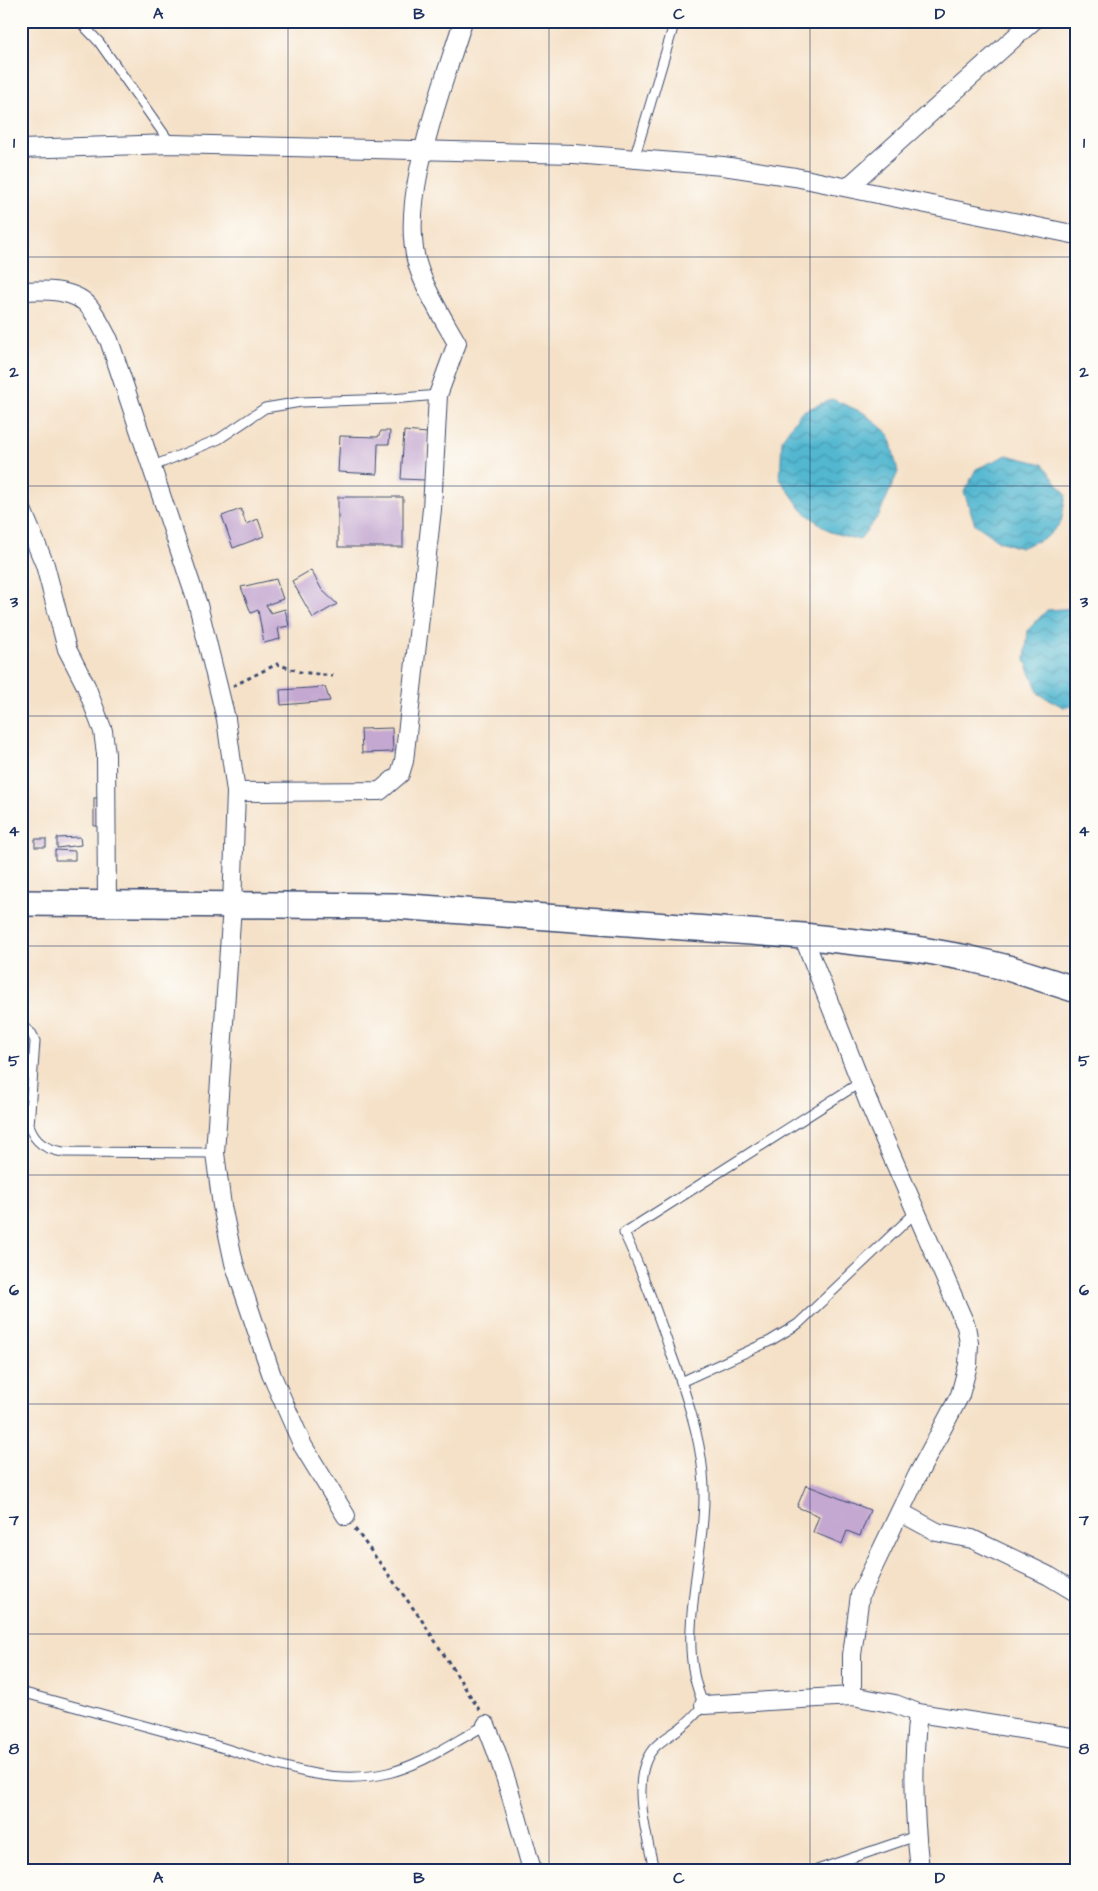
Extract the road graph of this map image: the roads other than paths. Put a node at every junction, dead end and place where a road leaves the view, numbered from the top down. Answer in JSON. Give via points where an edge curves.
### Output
{"nodes":[{"id":1,"x":79,"y":21,"type":"edge"},
{"id":2,"x":463,"y":21,"type":"edge"},
{"id":3,"x":674,"y":21,"type":"edge"},
{"id":4,"x":1033,"y":21,"type":"edge"},
{"id":5,"x":171,"y":144,"type":"junction"},
{"id":6,"x":21,"y":149,"type":"edge"},
{"id":7,"x":424,"y":149,"type":"junction"},
{"id":8,"x":634,"y":159,"type":"junction"},
{"id":9,"x":848,"y":187,"type":"junction"},
{"id":10,"x":1077,"y":235,"type":"edge"},
{"id":11,"x":21,"y":291,"type":"edge"},
{"id":12,"x":438,"y":395,"type":"junction"},
{"id":13,"x":151,"y":467,"type":"junction"},
{"id":14,"x":21,"y":507,"type":"edge"},
{"id":15,"x":236,"y":792,"type":"junction"},
{"id":16,"x":21,"y":903,"type":"edge"},
{"id":17,"x":107,"y":904,"type":"junction"},
{"id":18,"x":232,"y":906,"type":"junction"},
{"id":19,"x":803,"y":936,"type":"junction"},
{"id":20,"x":1077,"y":990,"type":"edge"},
{"id":21,"x":21,"y":1025,"type":"edge"},
{"id":22,"x":861,"y":1082,"type":"junction"},
{"id":23,"x":216,"y":1152,"type":"junction"},
{"id":24,"x":917,"y":1211,"type":"junction"},
{"id":25,"x":682,"y":1382,"type":"junction"},
{"id":26,"x":900,"y":1512,"type":"junction"},
{"id":27,"x":346,"y":1516,"type":"road end"},
{"id":28,"x":1077,"y":1592,"type":"edge"},
{"id":29,"x":21,"y":1692,"type":"edge"},
{"id":30,"x":852,"y":1696,"type":"junction"},
{"id":31,"x":704,"y":1705,"type":"junction"},
{"id":32,"x":918,"y":1712,"type":"junction"},
{"id":33,"x":486,"y":1724,"type":"joint"},
{"id":34,"x":1077,"y":1738,"type":"edge"},
{"id":35,"x":916,"y":1836,"type":"junction"},
{"id":36,"x":532,"y":1870,"type":"edge"},
{"id":37,"x":654,"y":1870,"type":"edge"},
{"id":38,"x":817,"y":1870,"type":"edge"},
{"id":39,"x":920,"y":1870,"type":"edge"}],
"edges":[{"from":1,"to":5,"type":"lane","via":[[99,42]]},
{"from":2,"to":7,"type":"street"},
{"from":3,"to":8,"type":"lane"},
{"from":4,"to":9,"type":"street"},
{"from":5,"to":6,"type":"street"},
{"from":5,"to":7,"type":"street"},
{"from":7,"to":8,"type":"street"},
{"from":7,"to":12,"type":"street","via":[[411,223],[414,251],[419,272],[457,343]]},
{"from":8,"to":9,"type":"street","via":[[722,166]]},
{"from":9,"to":10,"type":"street"},
{"from":11,"to":13,"type":"street","via":[[64,293],[90,307],[109,340]]},
{"from":12,"to":13,"type":"lane","via":[[301,402],[265,408],[220,440]]},
{"from":12,"to":15,"type":"street","via":[[432,509],[400,774],[380,792]]},
{"from":13,"to":15,"type":"street","via":[[198,605],[226,719]]},
{"from":14,"to":17,"type":"street","via":[[45,565],[67,648],[103,731]]},
{"from":15,"to":18,"type":"street"},
{"from":16,"to":17,"type":"main road"},
{"from":17,"to":18,"type":"main road"},
{"from":18,"to":19,"type":"main road","via":[[396,906]]},
{"from":18,"to":23,"type":"street"},
{"from":19,"to":20,"type":"main road","via":[[967,958]]},
{"from":19,"to":22,"type":"street"},
{"from":21,"to":23,"type":"lane","via":[[32,1034],[36,1048],[29,1126],[42,1146],[63,1152]]},
{"from":22,"to":24,"type":"street"},
{"from":22,"to":25,"type":"lane","via":[[624,1233],[647,1282]]},
{"from":23,"to":27,"type":"street","via":[[222,1206],[234,1263],[272,1376],[302,1446]]},
{"from":24,"to":25,"type":"lane","via":[[798,1324],[770,1341]]},
{"from":24,"to":26,"type":"street","via":[[966,1326],[968,1365],[960,1395]]},
{"from":25,"to":31,"type":"lane","via":[[699,1442],[704,1475],[690,1657],[697,1690]]},
{"from":26,"to":28,"type":"street","via":[[937,1532],[972,1539]]},
{"from":26,"to":30,"type":"street","via":[[860,1595],[852,1655]]},
{"from":29,"to":33,"type":"lane","via":[[302,1773],[349,1779],[388,1773],[411,1764]]},
{"from":30,"to":31,"type":"street"},
{"from":30,"to":32,"type":"street"},
{"from":31,"to":37,"type":"lane","via":[[686,1724],[656,1746],[641,1771],[644,1825]]},
{"from":32,"to":34,"type":"street"},
{"from":32,"to":35,"type":"street","via":[[915,1739]]},
{"from":33,"to":36,"type":"street","via":[[522,1828]]},
{"from":35,"to":38,"type":"lane"},
{"from":35,"to":39,"type":"street"}]}
